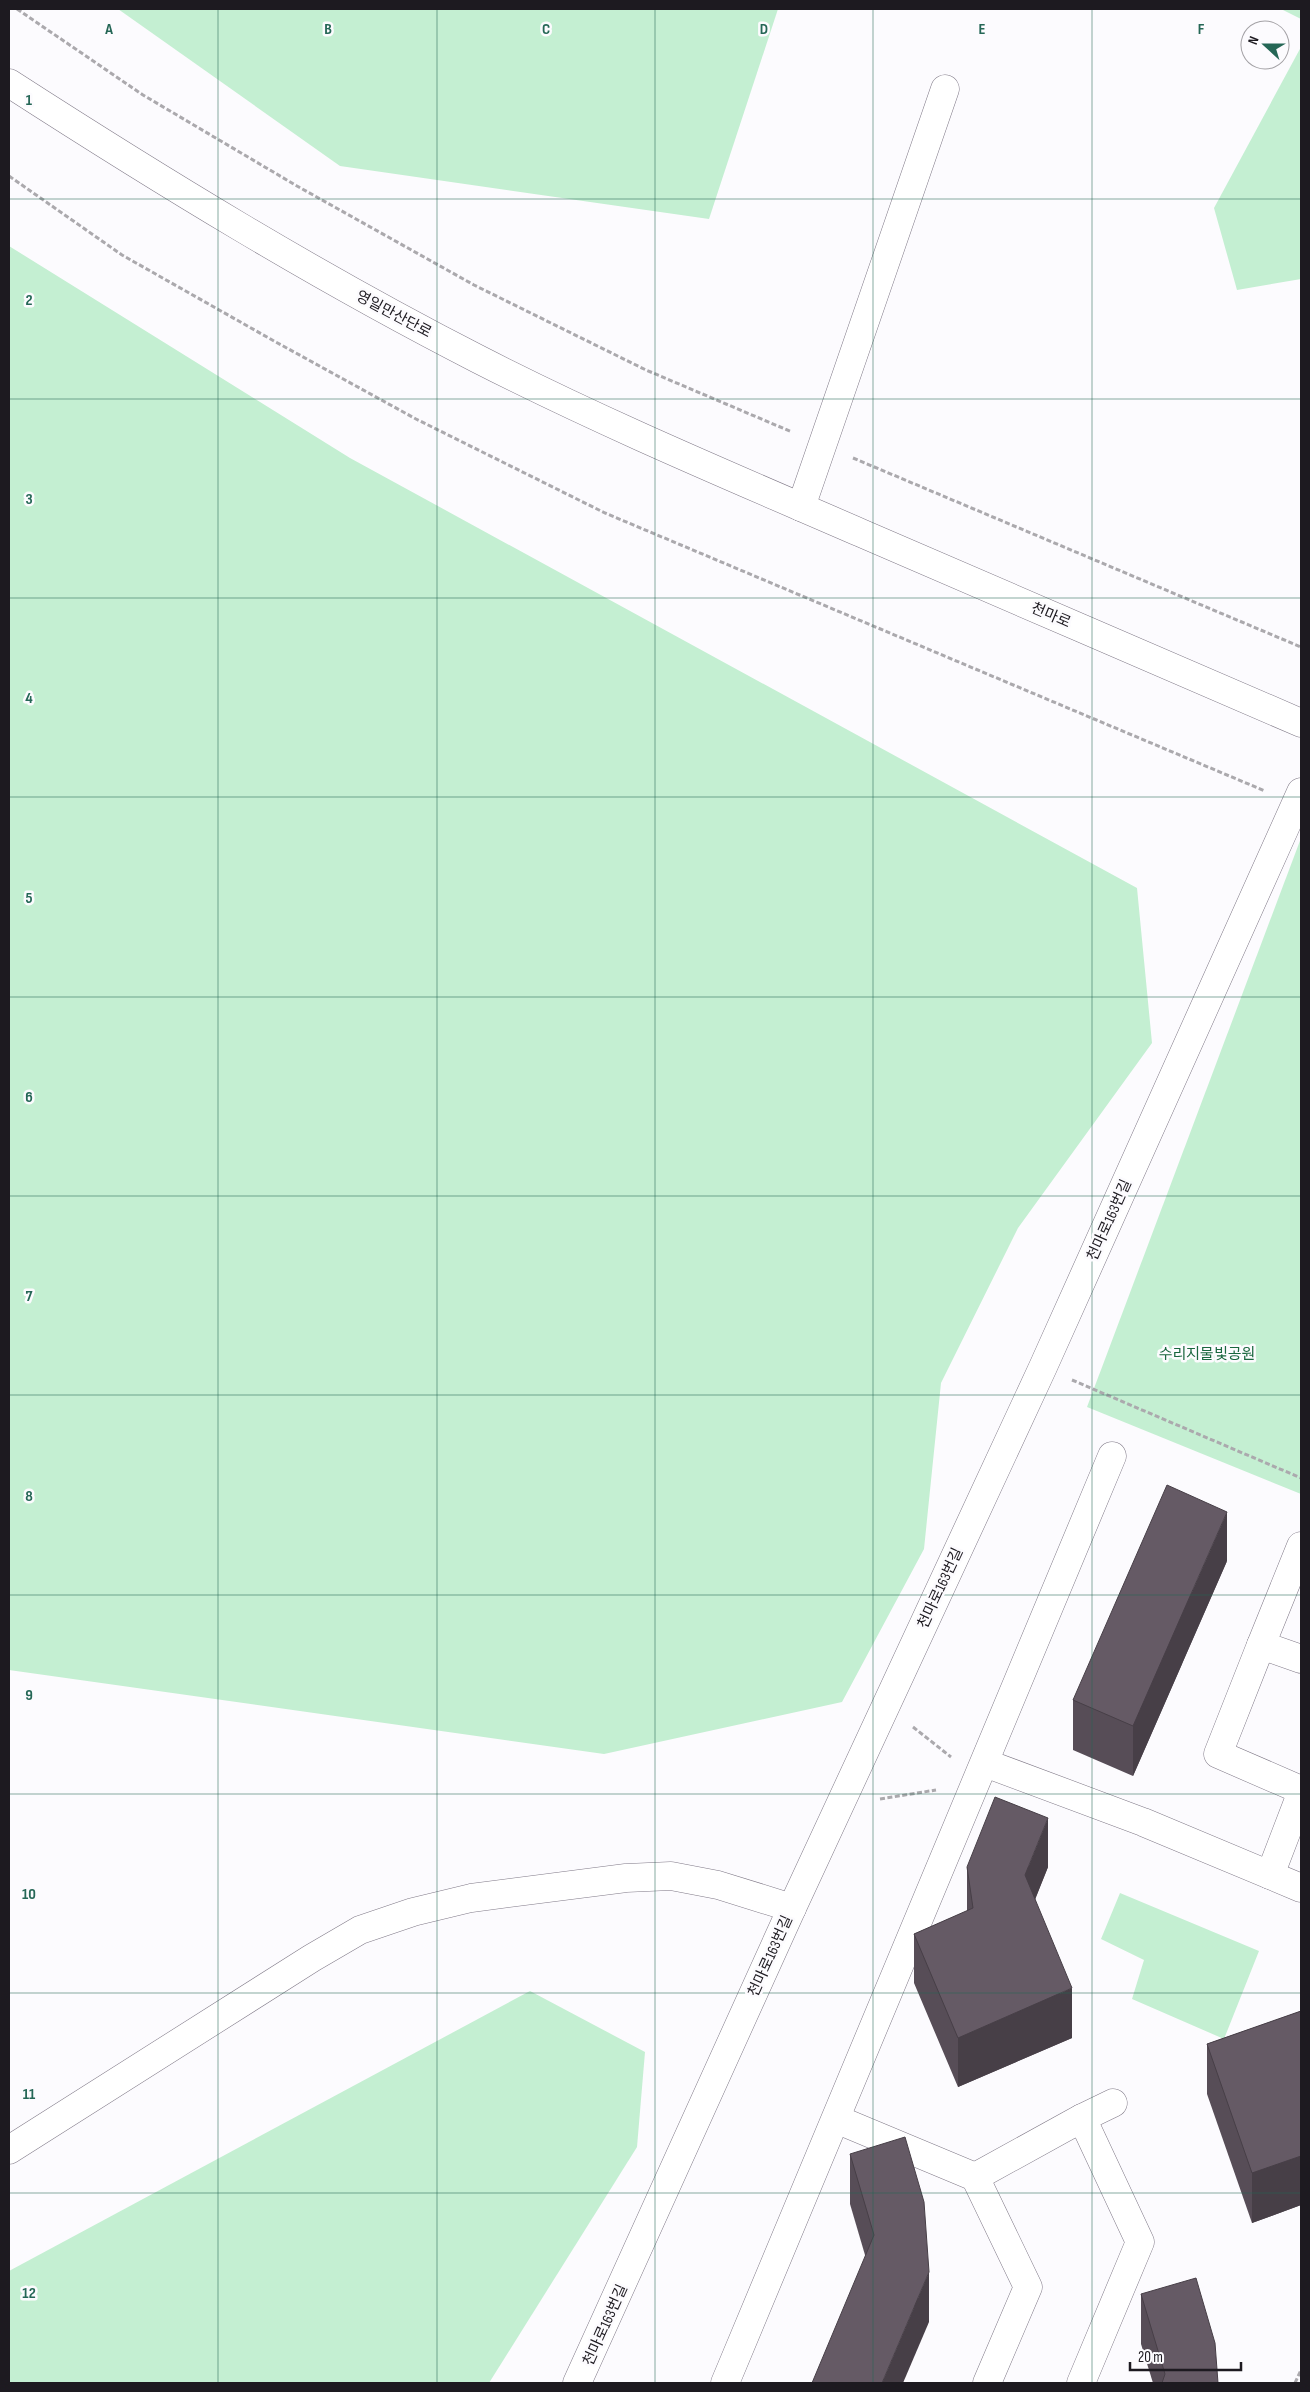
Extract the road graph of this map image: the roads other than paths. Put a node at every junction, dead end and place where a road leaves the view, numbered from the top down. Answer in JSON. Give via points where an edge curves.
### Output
{"nodes":[{"id":1,"x":9,"y":83,"type":"edge"},
{"id":2,"x":945,"y":89,"type":"dead end"},
{"id":3,"x":801,"y":507,"type":"junction"},
{"id":4,"x":1301,"y":723,"type":"edge"},
{"id":5,"x":1301,"y":792,"type":"edge"},
{"id":6,"x":1112,"y":1456,"type":"dead end"},
{"id":7,"x":1301,"y":1546,"type":"edge"},
{"id":8,"x":1261,"y":1645,"type":"junction"},
{"id":9,"x":1301,"y":1659,"type":"edge"},
{"id":10,"x":985,"y":1763,"type":"junction"},
{"id":11,"x":1301,"y":1790,"type":"edge"},
{"id":12,"x":1301,"y":1794,"type":"edge"},
{"id":13,"x":1270,"y":1875,"type":"junction"},
{"id":14,"x":1301,"y":1888,"type":"edge"},
{"id":15,"x":792,"y":1908,"type":"junction"},
{"id":16,"x":1113,"y":2103,"type":"dead end"},
{"id":17,"x":1082,"y":2118,"type":"junction"},
{"id":18,"x":836,"y":2119,"type":"junction"},
{"id":19,"x":9,"y":2150,"type":"edge"},
{"id":20,"x":975,"y":2178,"type":"junction"},
{"id":21,"x":577,"y":2383,"type":"edge"},
{"id":22,"x":725,"y":2383,"type":"edge"},
{"id":23,"x":987,"y":2383,"type":"edge"},
{"id":24,"x":1081,"y":2383,"type":"edge"}],
"edges":[{"from":1,"to":3,"type":"street","name":"영일만산단로","via":[[133,163],[361,297],[615,425]]},
{"from":2,"to":3,"type":"street"},
{"from":3,"to":4,"type":"street","name":"천마로"},
{"from":5,"to":15,"type":"street","name":"천마로163번길","via":[[1043,1367]]},
{"from":6,"to":10,"type":"street"},
{"from":7,"to":8,"type":"street"},
{"from":8,"to":9,"type":"street"},
{"from":8,"to":11,"type":"street","via":[[1218,1754]]},
{"from":10,"to":13,"type":"street","via":[[1143,1822]]},
{"from":10,"to":18,"type":"street"},
{"from":12,"to":13,"type":"street"},
{"from":13,"to":14,"type":"street"},
{"from":15,"to":19,"type":"street","via":[[718,1885],[671,1876],[626,1878],[471,1898],[413,1912],[360,1930],[312,1958]]},
{"from":15,"to":21,"type":"street","name":"천마로163번길"},
{"from":16,"to":17,"type":"street"},
{"from":17,"to":20,"type":"street"},
{"from":17,"to":24,"type":"street","via":[[1140,2242]]},
{"from":18,"to":20,"type":"street"},
{"from":18,"to":22,"type":"street"},
{"from":20,"to":23,"type":"street","via":[[1028,2287]]}]}
